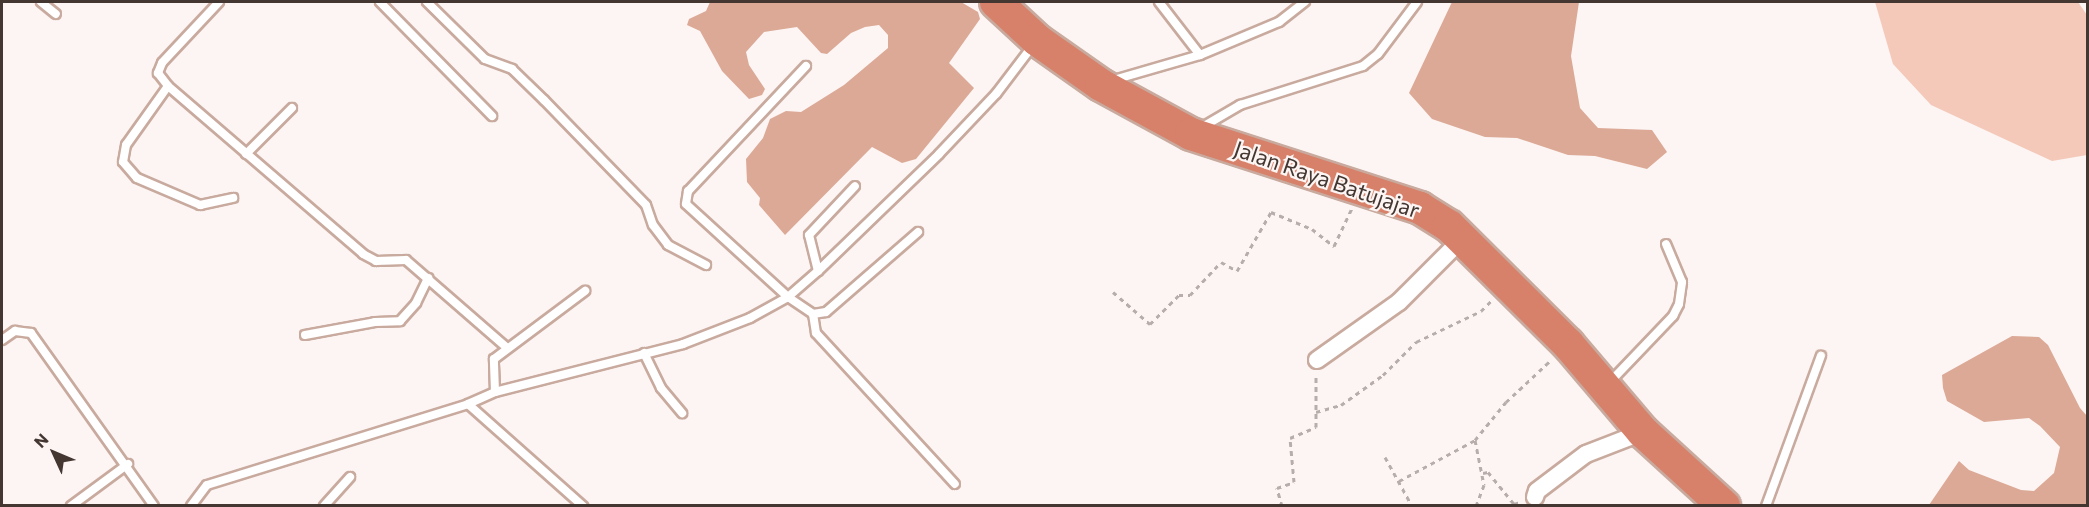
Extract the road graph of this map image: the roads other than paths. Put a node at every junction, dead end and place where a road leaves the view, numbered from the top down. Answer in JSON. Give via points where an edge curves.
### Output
{"nodes":[{"id":1,"x":41,"y":2,"type":"edge"},
{"id":2,"x":219,"y":2,"type":"edge"},
{"id":3,"x":380,"y":2,"type":"edge"},
{"id":4,"x":427,"y":2,"type":"edge"},
{"id":5,"x":996,"y":2,"type":"edge"},
{"id":6,"x":1159,"y":2,"type":"edge"},
{"id":7,"x":1305,"y":2,"type":"edge"},
{"id":8,"x":1418,"y":2,"type":"edge"},
{"id":9,"x":56,"y":14,"type":"dead end"},
{"id":10,"x":1037,"y":40,"type":"junction"},
{"id":11,"x":1200,"y":55,"type":"junction"},
{"id":12,"x":806,"y":66,"type":"dead end"},
{"id":13,"x":1101,"y":85,"type":"junction"},
{"id":14,"x":168,"y":86,"type":"junction"},
{"id":15,"x":292,"y":108,"type":"dead end"},
{"id":16,"x":492,"y":116,"type":"dead end"},
{"id":17,"x":1191,"y":134,"type":"junction"},
{"id":18,"x":246,"y":154,"type":"junction"},
{"id":19,"x":855,"y":186,"type":"dead end"},
{"id":20,"x":233,"y":198,"type":"dead end"},
{"id":21,"x":918,"y":232,"type":"dead end"},
{"id":22,"x":1463,"y":238,"type":"junction"},
{"id":23,"x":1666,"y":244,"type":"dead end"},
{"id":24,"x":706,"y":265,"type":"dead end"},
{"id":25,"x":818,"y":271,"type":"junction"},
{"id":26,"x":428,"y":278,"type":"junction"},
{"id":27,"x":585,"y":291,"type":"dead end"},
{"id":28,"x":788,"y":297,"type":"junction"},
{"id":29,"x":813,"y":314,"type":"junction"},
{"id":30,"x":305,"y":335,"type":"dead end"},
{"id":31,"x":2,"y":340,"type":"edge"},
{"id":32,"x":506,"y":347,"type":"junction"},
{"id":33,"x":644,"y":352,"type":"junction"},
{"id":34,"x":1821,"y":356,"type":"dead end"},
{"id":35,"x":1317,"y":360,"type":"road end"},
{"id":36,"x":1605,"y":388,"type":"junction"},
{"id":37,"x":495,"y":392,"type":"junction"},
{"id":38,"x":468,"y":404,"type":"junction"},
{"id":39,"x":682,"y":412,"type":"dead end"},
{"id":40,"x":1643,"y":432,"type":"junction"},
{"id":41,"x":128,"y":464,"type":"junction"},
{"id":42,"x":350,"y":477,"type":"dead end"},
{"id":43,"x":955,"y":483,"type":"dead end"},
{"id":44,"x":1535,"y":498,"type":"road end"},
{"id":45,"x":71,"y":506,"type":"edge"},
{"id":46,"x":154,"y":506,"type":"edge"},
{"id":47,"x":190,"y":506,"type":"edge"},
{"id":48,"x":324,"y":506,"type":"edge"},
{"id":49,"x":583,"y":506,"type":"edge"},
{"id":50,"x":1724,"y":506,"type":"edge"},
{"id":51,"x":1766,"y":506,"type":"edge"}],
"edges":[{"from":1,"to":9,"type":"lane"},
{"from":2,"to":14,"type":"lane","via":[[162,63],[158,73]]},
{"from":3,"to":16,"type":"lane"},
{"from":4,"to":24,"type":"lane","via":[[485,59],[512,69],[544,100],[646,206],[653,225],[668,245]]},
{"from":5,"to":10,"type":"highway","name":"Jalan Raya Batujajar"},
{"from":6,"to":11,"type":"lane"},
{"from":7,"to":11,"type":"lane","via":[[1279,22]]},
{"from":8,"to":17,"type":"lane","via":[[1363,66],[1240,105]]},
{"from":10,"to":13,"type":"highway","name":"Jalan Raya Batujajar"},
{"from":10,"to":25,"type":"lane","via":[[996,94]]},
{"from":11,"to":13,"type":"lane"},
{"from":12,"to":28,"type":"lane","via":[[686,197],[686,204]]},
{"from":13,"to":17,"type":"highway","name":"Jalan Raya Batujajar"},
{"from":14,"to":18,"type":"lane"},
{"from":14,"to":20,"type":"lane","via":[[126,145],[123,162],[137,178],[200,205]]},
{"from":15,"to":18,"type":"lane"},
{"from":17,"to":22,"type":"highway","name":"Jalan Raya Batujajar","via":[[1420,208]]},
{"from":18,"to":26,"type":"lane","via":[[363,254],[376,261],[399,257]]},
{"from":19,"to":25,"type":"lane","via":[[809,235]]},
{"from":21,"to":29,"type":"lane","via":[[826,312]]},
{"from":22,"to":35,"type":"street","via":[[1399,302]]},
{"from":22,"to":36,"type":"highway","name":"Jalan Raya Batujajar","via":[[1568,344]]},
{"from":23,"to":36,"type":"lane","via":[[1682,282],[1679,304],[1673,316]]},
{"from":25,"to":28,"type":"lane"},
{"from":26,"to":30,"type":"lane","via":[[416,303],[400,321]]},
{"from":26,"to":32,"type":"lane"},
{"from":27,"to":32,"type":"lane"},
{"from":28,"to":29,"type":"lane"},
{"from":28,"to":33,"type":"lane","via":[[750,318],[683,344]]},
{"from":29,"to":43,"type":"lane","via":[[816,333]]},
{"from":31,"to":41,"type":"lane","via":[[15,331],[31,333]]},
{"from":32,"to":37,"type":"lane","via":[[492,365]]},
{"from":33,"to":37,"type":"lane"},
{"from":33,"to":39,"type":"lane","via":[[661,388]]},
{"from":34,"to":51,"type":"lane"},
{"from":36,"to":40,"type":"highway","name":"Jalan Raya Batujajar"},
{"from":37,"to":38,"type":"lane"},
{"from":38,"to":47,"type":"lane","via":[[207,486]]},
{"from":38,"to":49,"type":"lane"},
{"from":40,"to":44,"type":"street","via":[[1586,454],[1537,491]]},
{"from":40,"to":50,"type":"highway","name":"Jalan Raya Batujajar"},
{"from":41,"to":45,"type":"lane"},
{"from":41,"to":46,"type":"lane"},
{"from":42,"to":48,"type":"lane"}]}
